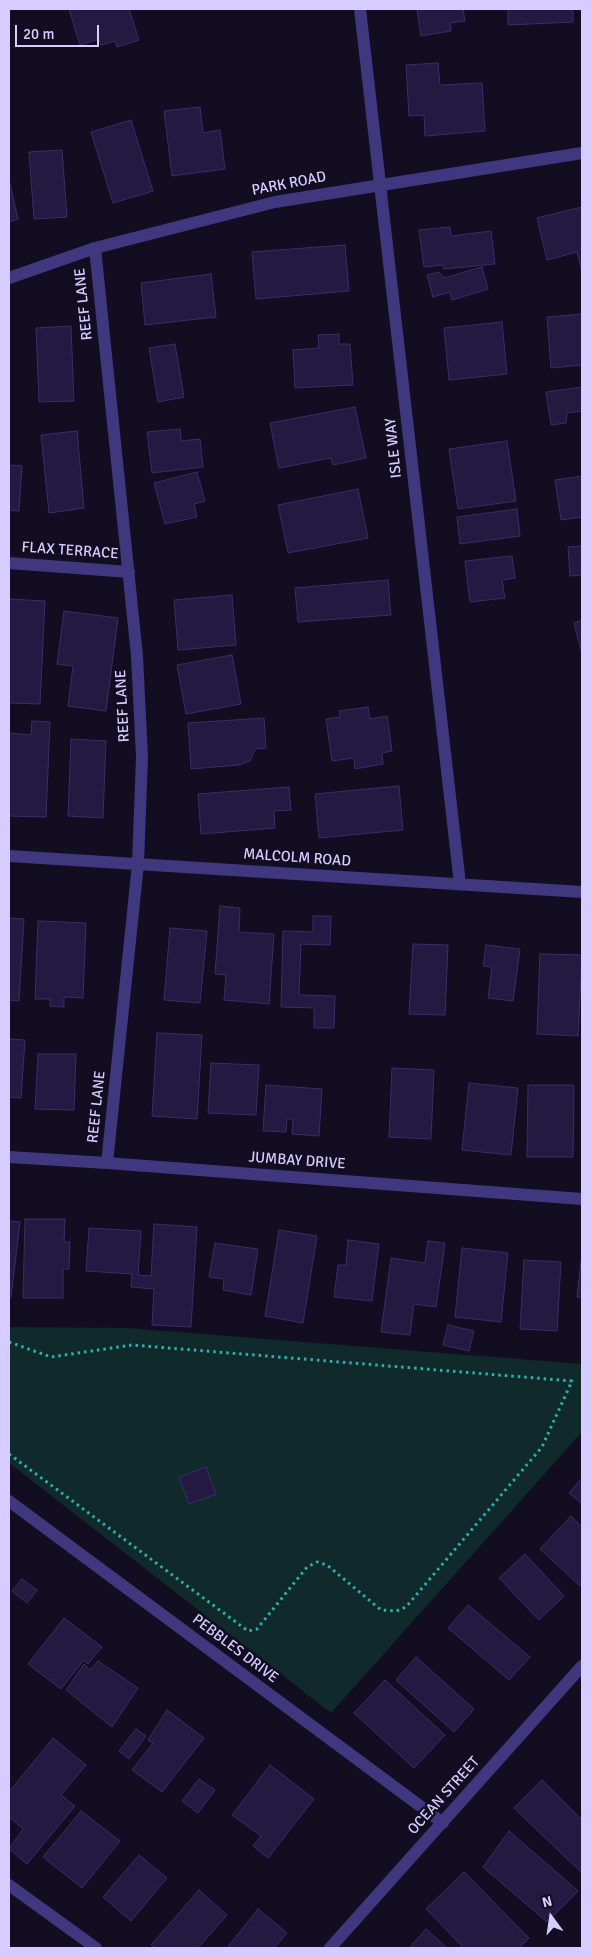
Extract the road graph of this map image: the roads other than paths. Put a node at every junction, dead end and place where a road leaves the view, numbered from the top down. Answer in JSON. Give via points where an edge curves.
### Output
{"nodes":[{"id":1,"x":360,"y":9,"type":"edge"},
{"id":2,"x":582,"y":153,"type":"edge"},
{"id":3,"x":380,"y":185,"type":"junction"},
{"id":4,"x":94,"y":248,"type":"junction"},
{"id":5,"x":9,"y":278,"type":"edge"},
{"id":6,"x":9,"y":563,"type":"edge"},
{"id":7,"x":129,"y":572,"type":"junction"},
{"id":8,"x":9,"y":856,"type":"edge"},
{"id":9,"x":138,"y":864,"type":"junction"},
{"id":10,"x":460,"y":884,"type":"junction"},
{"id":11,"x":582,"y":892,"type":"edge"},
{"id":12,"x":9,"y":1157,"type":"edge"},
{"id":13,"x":107,"y":1163,"type":"junction"},
{"id":14,"x":582,"y":1200,"type":"edge"},
{"id":15,"x":9,"y":1501,"type":"edge"},
{"id":16,"x":582,"y":1666,"type":"edge"},
{"id":17,"x":442,"y":1823,"type":"junction"},
{"id":18,"x":9,"y":1885,"type":"edge"},
{"id":19,"x":96,"y":1948,"type":"edge"},
{"id":20,"x":330,"y":1948,"type":"edge"}],
"edges":[{"from":1,"to":3,"type":"street","name":"ISLE WAY"},
{"from":2,"to":3,"type":"street","name":"PARK ROAD"},
{"from":3,"to":4,"type":"street","name":"PARK ROAD","via":[[275,202]]},
{"from":3,"to":10,"type":"street","name":"ISLE WAY"},
{"from":4,"to":5,"type":"street","name":"PARK ROAD"},
{"from":4,"to":7,"type":"street","name":"REEF LANE"},
{"from":6,"to":7,"type":"street","name":"FLAX TERRACE"},
{"from":7,"to":9,"type":"street","name":"REEF LANE","via":[[142,757]]},
{"from":8,"to":9,"type":"street","name":"MALCOLM ROAD"},
{"from":9,"to":10,"type":"street","name":"MALCOLM ROAD"},
{"from":9,"to":13,"type":"street","name":"REEF LANE"},
{"from":10,"to":11,"type":"street","name":"MALCOLM ROAD"},
{"from":12,"to":13,"type":"street","name":"JUMBAY DRIVE"},
{"from":13,"to":14,"type":"street","name":"JUMBAY DRIVE"},
{"from":15,"to":17,"type":"street","name":"PEBBLES DRIVE"},
{"from":16,"to":17,"type":"street","name":"OCEAN STREET"},
{"from":17,"to":20,"type":"street","name":"OCEAN STREET"},
{"from":18,"to":19,"type":"street"}]}
